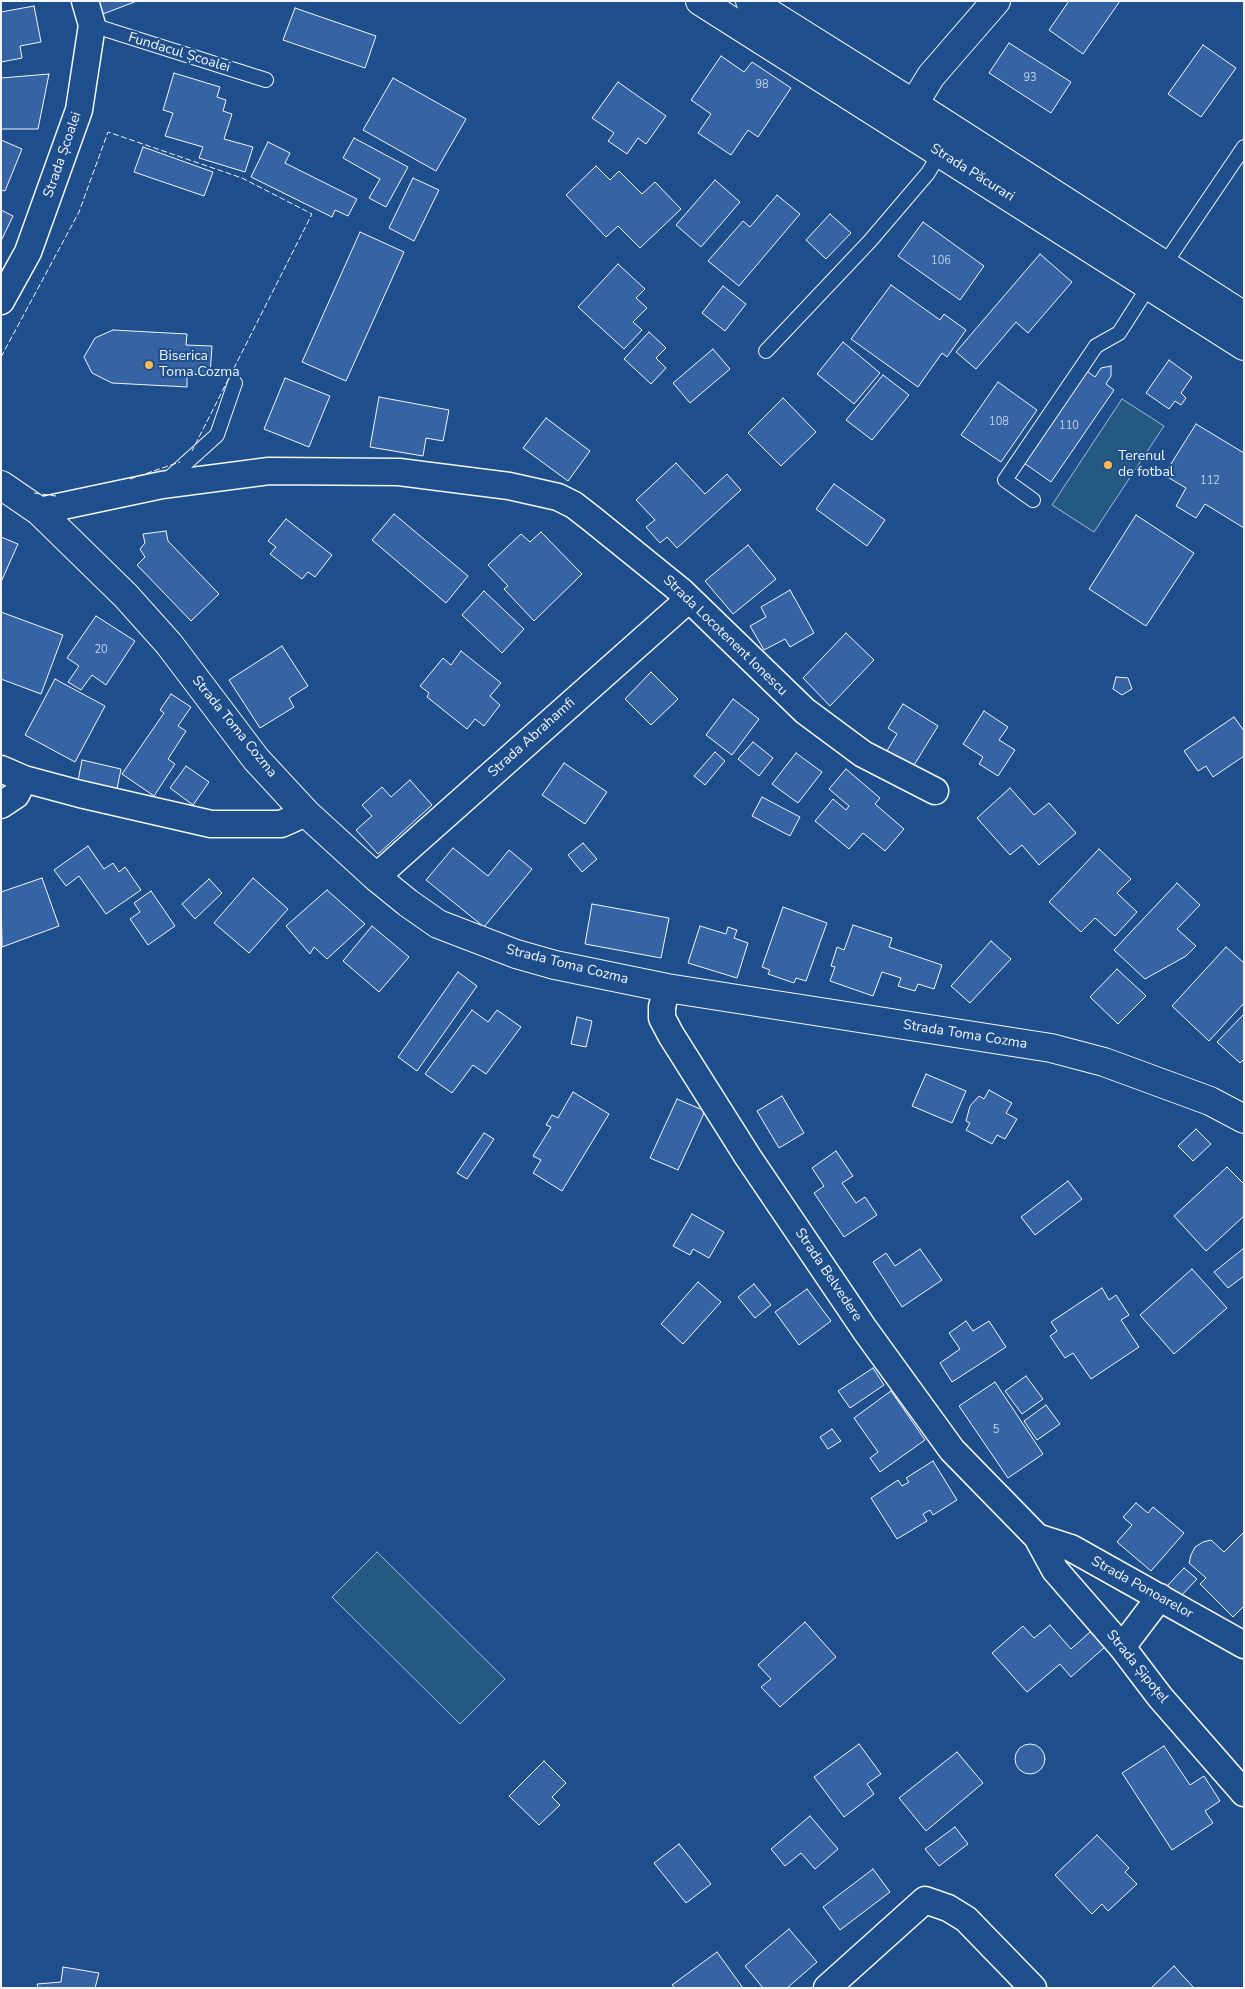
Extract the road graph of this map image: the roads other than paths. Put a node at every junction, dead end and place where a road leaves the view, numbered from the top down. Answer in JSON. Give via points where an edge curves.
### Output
{"nodes":[{"id":1,"x":700,"y":1,"type":"edge"},
{"id":2,"x":750,"y":1,"type":"edge"},
{"id":3,"x":996,"y":1,"type":"edge"},
{"id":4,"x":89,"y":13,"type":"edge"},
{"id":5,"x":266,"y":80,"type":"dead end"},
{"id":6,"x":914,"y":104,"type":"junction"},
{"id":7,"x":900,"y":128,"type":"junction"},
{"id":8,"x":1244,"y":147,"type":"edge"},
{"id":9,"x":940,"y":153,"type":"junction"},
{"id":10,"x":1157,"y":276,"type":"junction"},
{"id":11,"x":1,"y":301,"type":"edge"},
{"id":12,"x":1244,"y":316,"type":"edge"},
{"id":13,"x":1244,"y":346,"type":"edge"},
{"id":14,"x":766,"y":351,"type":"dead end"},
{"id":15,"x":235,"y":383,"type":"dead end"},
{"id":16,"x":1,"y":485,"type":"edge"},
{"id":17,"x":162,"y":485,"type":"junction"},
{"id":18,"x":1033,"y":500,"type":"dead end"},
{"id":19,"x":39,"y":511,"type":"junction"},
{"id":20,"x":689,"y":599,"type":"junction"},
{"id":21,"x":13,"y":774,"type":"edge"},
{"id":22,"x":935,"y":791,"type":"dead end"},
{"id":23,"x":1,"y":805,"type":"edge"},
{"id":24,"x":306,"y":813,"type":"junction"},
{"id":25,"x":376,"y":876,"type":"junction"},
{"id":26,"x":666,"y":988,"type":"junction"},
{"id":27,"x":1244,"y":1119,"type":"edge"},
{"id":28,"x":1036,"y":1537,"type":"junction"},
{"id":29,"x":1160,"y":1598,"type":"junction"},
{"id":30,"x":1244,"y":1645,"type":"edge"},
{"id":31,"x":1122,"y":1647,"type":"junction"},
{"id":32,"x":1244,"y":1793,"type":"edge"},
{"id":33,"x":827,"y":1988,"type":"edge"},
{"id":34,"x":1033,"y":1988,"type":"edge"}],
"edges":[{"from":1,"to":7,"type":"street","name":"Strada Păcurari"},
{"from":2,"to":6,"type":"street","name":"Strada Păcurari"},
{"from":3,"to":6,"type":"street","via":[[931,76]]},
{"from":4,"to":5,"type":"lane","name":"Fundacul Școalei"},
{"from":4,"to":11,"type":"street","name":"Strada Școalei","via":[[79,110],[28,252]]},
{"from":6,"to":7,"type":"street"},
{"from":6,"to":10,"type":"street","name":"Strada Păcurari"},
{"from":7,"to":9,"type":"street","name":"Strada Păcurari"},
{"from":8,"to":10,"type":"lane"},
{"from":9,"to":10,"type":"street","name":"Strada Păcurari"},
{"from":9,"to":14,"type":"lane","via":[[928,173],[870,241]]},
{"from":10,"to":12,"type":"street","name":"Strada Păcurari"},
{"from":10,"to":13,"type":"street","name":"Strada Păcurari"},
{"from":10,"to":18,"type":"lane","via":[[1119,333],[1096,346],[1004,480]]},
{"from":15,"to":17,"type":"lane","via":[[217,435]]},
{"from":16,"to":19,"type":"street","name":"Strada Toma Cozma"},
{"from":17,"to":19,"type":"street","name":"Strada Locotenent Ionescu"},
{"from":17,"to":20,"type":"street","name":"Strada Locotenent Ionescu","via":[[269,471],[350,470],[399,472],[539,492],[574,505]]},
{"from":19,"to":24,"type":"street","name":"Strada Toma Cozma","via":[[126,596],[169,644],[256,758]]},
{"from":20,"to":22,"type":"street","name":"Strada Locotenent Ionescu","via":[[804,711],[862,754]]},
{"from":20,"to":25,"type":"street","name":"Strada Abrahamfi"},
{"from":21,"to":23,"type":"street","via":[[16,795]]},
{"from":21,"to":24,"type":"street","via":[[80,794],[212,824],[281,824]]},
{"from":24,"to":25,"type":"street","name":"Strada Toma Cozma"},
{"from":25,"to":26,"type":"street","name":"Strada Toma Cozma","via":[[438,924],[481,941],[555,965]]},
{"from":26,"to":27,"type":"street","name":"Strada Toma Cozma","via":[[1051,1048],[1130,1071],[1210,1101]]},
{"from":26,"to":28,"type":"street","name":"Strada Belvedere","via":[[662,1018],[748,1157],[952,1450]]},
{"from":28,"to":29,"type":"street","name":"Strada Ponoarelor","via":[[1071,1548]]},
{"from":28,"to":31,"type":"street","name":"Strada Șipoțel","via":[[1055,1570]]},
{"from":29,"to":30,"type":"street","name":"Strada Ponoarelor"},
{"from":29,"to":31,"type":"street"},
{"from":31,"to":32,"type":"street","name":"Strada Șipoțel"},
{"from":33,"to":34,"type":"street","via":[[926,1900],[966,1918]]}]}
